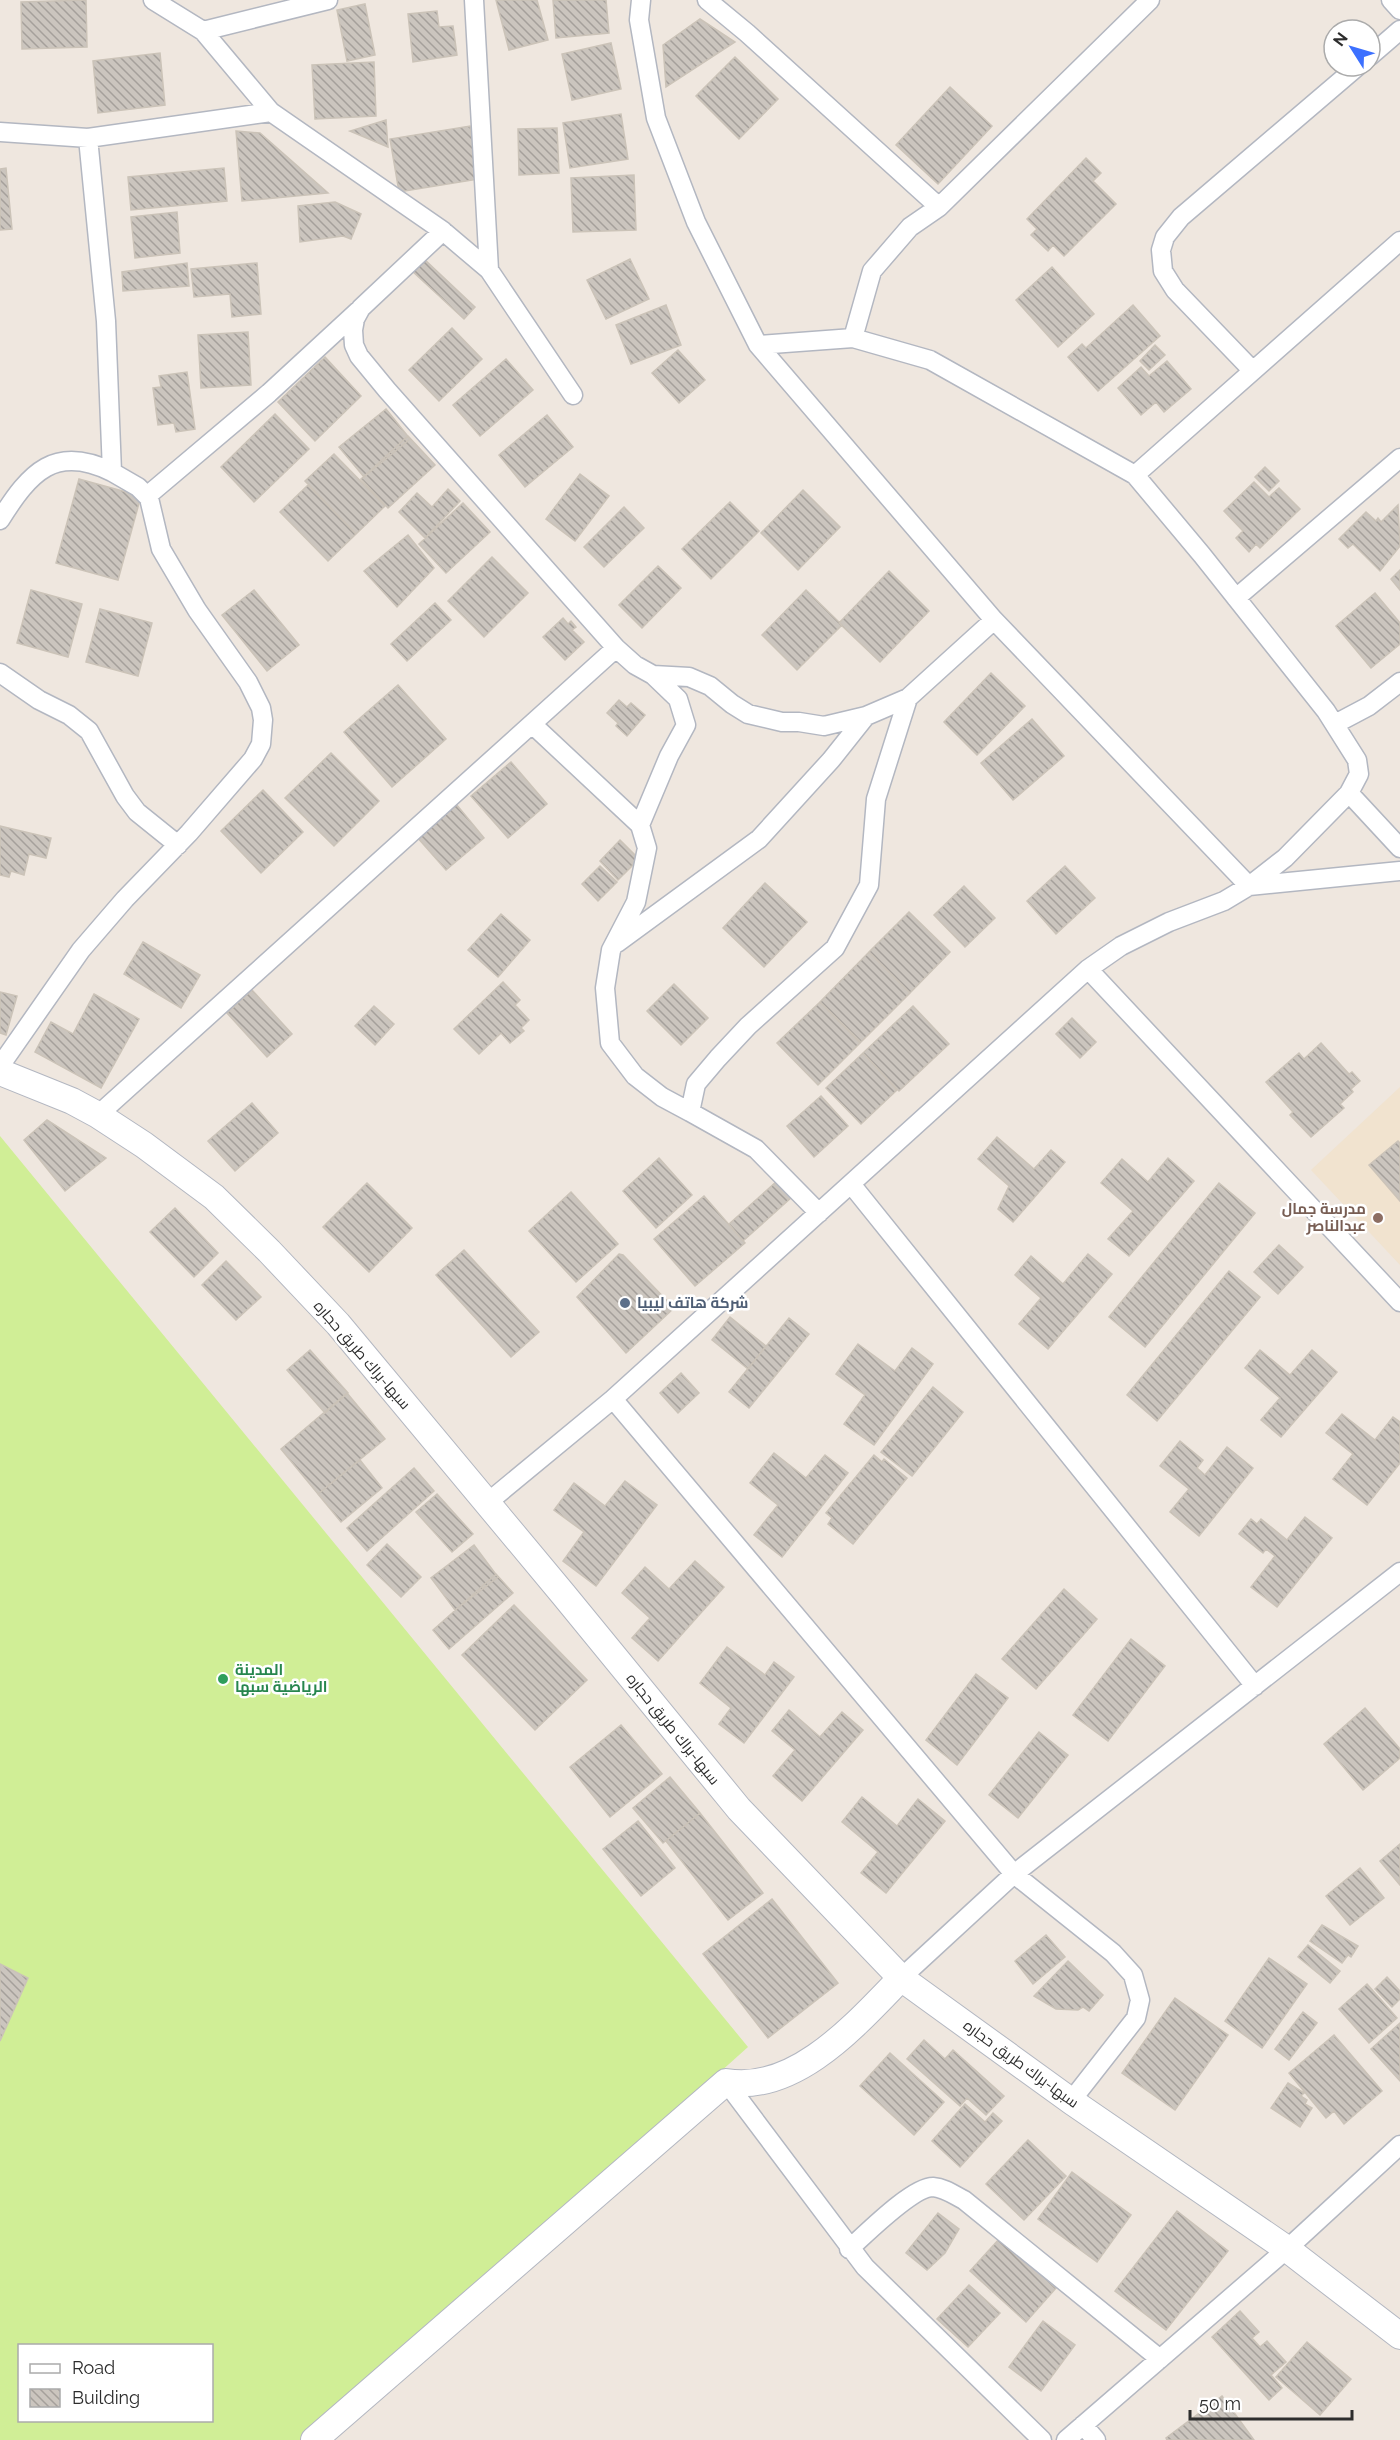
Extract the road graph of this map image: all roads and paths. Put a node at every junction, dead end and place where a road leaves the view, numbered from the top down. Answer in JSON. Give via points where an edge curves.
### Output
{"nodes":[{"id":1,"x":153,"y":0,"type":"edge"},
{"id":2,"x":328,"y":0,"type":"edge"},
{"id":3,"x":474,"y":0,"type":"edge"},
{"id":4,"x":641,"y":0,"type":"edge"},
{"id":5,"x":706,"y":0,"type":"edge"},
{"id":6,"x":1150,"y":0,"type":"edge"},
{"id":7,"x":1391,"y":0,"type":"edge"},
{"id":8,"x":1400,"y":10,"type":"edge"},
{"id":9,"x":1400,"y":30,"type":"edge"},
{"id":10,"x":203,"y":31,"type":"junction"},
{"id":11,"x":1382,"y":46,"type":"edge"},
{"id":12,"x":1344,"y":78,"type":"edge"},
{"id":13,"x":271,"y":112,"type":"junction"},
{"id":14,"x":0,"y":132,"type":"edge"},
{"id":15,"x":88,"y":138,"type":"junction"},
{"id":16,"x":939,"y":207,"type":"junction"},
{"id":17,"x":443,"y":231,"type":"junction"},
{"id":18,"x":1400,"y":241,"type":"edge"},
{"id":19,"x":489,"y":270,"type":"junction"},
{"id":20,"x":361,"y":308,"type":"junction"},
{"id":21,"x":853,"y":338,"type":"junction"},
{"id":22,"x":758,"y":345,"type":"junction"},
{"id":23,"x":1252,"y":370,"type":"junction"},
{"id":24,"x":573,"y":395,"type":"dead end"},
{"id":25,"x":1400,"y":458,"type":"edge"},
{"id":26,"x":112,"y":472,"type":"junction"},
{"id":27,"x":1135,"y":475,"type":"junction"},
{"id":28,"x":147,"y":496,"type":"junction"},
{"id":29,"x":0,"y":520,"type":"edge"},
{"id":30,"x":1236,"y":598,"type":"junction"},
{"id":31,"x":994,"y":620,"type":"junction"},
{"id":32,"x":616,"y":648,"type":"junction"},
{"id":33,"x":0,"y":673,"type":"edge"},
{"id":34,"x":653,"y":675,"type":"junction"},
{"id":35,"x":1400,"y":682,"type":"edge"},
{"id":36,"x":908,"y":698,"type":"junction"},
{"id":37,"x":866,"y":716,"type":"junction"},
{"id":38,"x":532,"y":724,"type":"junction"},
{"id":39,"x":1335,"y":724,"type":"junction"},
{"id":40,"x":1348,"y":793,"type":"junction"},
{"id":41,"x":640,"y":825,"type":"junction"},
{"id":42,"x":177,"y":845,"type":"junction"},
{"id":43,"x":1400,"y":848,"type":"edge"},
{"id":44,"x":1400,"y":871,"type":"edge"},
{"id":45,"x":1249,"y":886,"type":"junction"},
{"id":46,"x":613,"y":945,"type":"junction"},
{"id":47,"x":1088,"y":969,"type":"junction"},
{"id":48,"x":0,"y":1066,"type":"edge"},
{"id":49,"x":0,"y":1072,"type":"edge"},
{"id":50,"x":690,"y":1112,"type":"junction"},
{"id":51,"x":98,"y":1115,"type":"junction"},
{"id":52,"x":851,"y":1184,"type":"junction"},
{"id":53,"x":819,"y":1213,"type":"junction"},
{"id":54,"x":1400,"y":1302,"type":"edge"},
{"id":55,"x":613,"y":1399,"type":"junction"},
{"id":56,"x":487,"y":1503,"type":"junction"},
{"id":57,"x":1400,"y":1572,"type":"edge"},
{"id":58,"x":1255,"y":1686,"type":"junction"},
{"id":59,"x":1014,"y":1874,"type":"junction"},
{"id":60,"x":902,"y":1978,"type":"junction"},
{"id":61,"x":726,"y":2082,"type":"junction"},
{"id":62,"x":1071,"y":2101,"type":"junction"},
{"id":63,"x":1400,"y":2145,"type":"edge"},
{"id":64,"x":849,"y":2249,"type":"junction"},
{"id":65,"x":1287,"y":2249,"type":"junction"},
{"id":66,"x":1400,"y":2336,"type":"edge"},
{"id":67,"x":1160,"y":2359,"type":"junction"},
{"id":68,"x":1083,"y":2425,"type":"junction"},
{"id":69,"x":314,"y":2440,"type":"edge"},
{"id":70,"x":1042,"y":2440,"type":"edge"},
{"id":71,"x":1066,"y":2440,"type":"edge"},
{"id":72,"x":1096,"y":2440,"type":"edge"}],
"edges":[{"from":1,"to":10,"type":"street"},
{"from":2,"to":10,"type":"street"},
{"from":3,"to":19,"type":"street"},
{"from":4,"to":22,"type":"street","via":[[639,21],[656,118],[696,222]]},
{"from":5,"to":16,"type":"street"},
{"from":6,"to":16,"type":"street"},
{"from":7,"to":8,"type":"street"},
{"from":9,"to":11,"type":"street"},
{"from":10,"to":13,"type":"street"},
{"from":12,"to":23,"type":"street","via":[[1181,217],[1165,237],[1161,261],[1169,283]]},
{"from":13,"to":15,"type":"street"},
{"from":13,"to":17,"type":"street"},
{"from":14,"to":15,"type":"street"},
{"from":15,"to":26,"type":"street","via":[[106,321]]},
{"from":16,"to":21,"type":"street","via":[[910,227],[872,271]]},
{"from":17,"to":19,"type":"street"},
{"from":17,"to":20,"type":"street"},
{"from":18,"to":23,"type":"street"},
{"from":19,"to":24,"type":"street"},
{"from":20,"to":28,"type":"street","via":[[269,393]]},
{"from":20,"to":32,"type":"street","via":[[352,330],[359,356]]},
{"from":21,"to":22,"type":"street"},
{"from":21,"to":27,"type":"street","via":[[930,360]]},
{"from":22,"to":31,"type":"street"},
{"from":23,"to":27,"type":"street"},
{"from":25,"to":30,"type":"street"},
{"from":26,"to":28,"type":"street"},
{"from":26,"to":29,"type":"street","via":[[84,460],[58,462],[36,474]]},
{"from":27,"to":30,"type":"street"},
{"from":28,"to":42,"type":"street","via":[[161,549],[197,610],[248,682],[263,720],[261,744],[253,759]]},
{"from":30,"to":39,"type":"street"},
{"from":31,"to":36,"type":"street"},
{"from":31,"to":45,"type":"street"},
{"from":32,"to":34,"type":"street"},
{"from":32,"to":38,"type":"street"},
{"from":33,"to":42,"type":"street","via":[[89,731],[137,812]]},
{"from":34,"to":37,"type":"street","via":[[689,677],[710,686],[748,714],[767,719],[824,726]]},
{"from":34,"to":41,"type":"street","via":[[678,699],[686,725]]},
{"from":35,"to":39,"type":"street","via":[[1369,706]]},
{"from":36,"to":37,"type":"street"},
{"from":36,"to":50,"type":"street","via":[[876,799],[869,885],[854,914],[835,948],[748,1026],[696,1084]]},
{"from":37,"to":46,"type":"street","via":[[759,839]]},
{"from":38,"to":41,"type":"street"},
{"from":38,"to":51,"type":"street"},
{"from":39,"to":40,"type":"street","via":[[1359,766],[1359,774]]},
{"from":40,"to":43,"type":"street"},
{"from":40,"to":45,"type":"street","via":[[1285,858]]},
{"from":41,"to":46,"type":"street","via":[[647,848],[636,902]]},
{"from":42,"to":48,"type":"street","via":[[124,899],[81,951]]},
{"from":44,"to":45,"type":"street"},
{"from":45,"to":47,"type":"street","via":[[1121,946]]},
{"from":46,"to":50,"type":"street","via":[[605,988],[610,1043],[635,1076]]},
{"from":47,"to":52,"type":"street"},
{"from":47,"to":54,"type":"street"},
{"from":49,"to":51,"type":"main road","name":"سبها-براك طريق حجاره"},
{"from":50,"to":53,"type":"street","via":[[756,1149]]},
{"from":51,"to":56,"type":"main road","name":"سبها-براك طريق حجاره","via":[[214,1197],[338,1324]]},
{"from":52,"to":53,"type":"street"},
{"from":52,"to":58,"type":"street"},
{"from":53,"to":55,"type":"street"},
{"from":55,"to":56,"type":"street"},
{"from":55,"to":59,"type":"street"},
{"from":56,"to":60,"type":"main road","name":"سبها-براك طريق حجاره","via":[[738,1809]]},
{"from":57,"to":58,"type":"street"},
{"from":58,"to":59,"type":"street"},
{"from":59,"to":60,"type":"street"},
{"from":59,"to":62,"type":"street","via":[[1113,1953],[1133,1975],[1140,2000],[1136,2018]]},
{"from":60,"to":61,"type":"main road","via":[[833,2045],[810,2059],[766,2082]]},
{"from":60,"to":62,"type":"main road","name":"سبها-براك طريق حجاره"},
{"from":61,"to":64,"type":"street"},
{"from":61,"to":69,"type":"main road"},
{"from":62,"to":65,"type":"main road","name":"سبها-براك طريق حجاره"},
{"from":63,"to":65,"type":"street"},
{"from":64,"to":67,"type":"street","via":[[908,2198],[931,2187],[944,2189],[964,2200]]},
{"from":64,"to":70,"type":"street"},
{"from":65,"to":66,"type":"main road","name":"سبها-براك طريق حجاره"},
{"from":65,"to":67,"type":"street"},
{"from":67,"to":68,"type":"street"},
{"from":68,"to":71,"type":"street"},
{"from":68,"to":72,"type":"street"}]}
